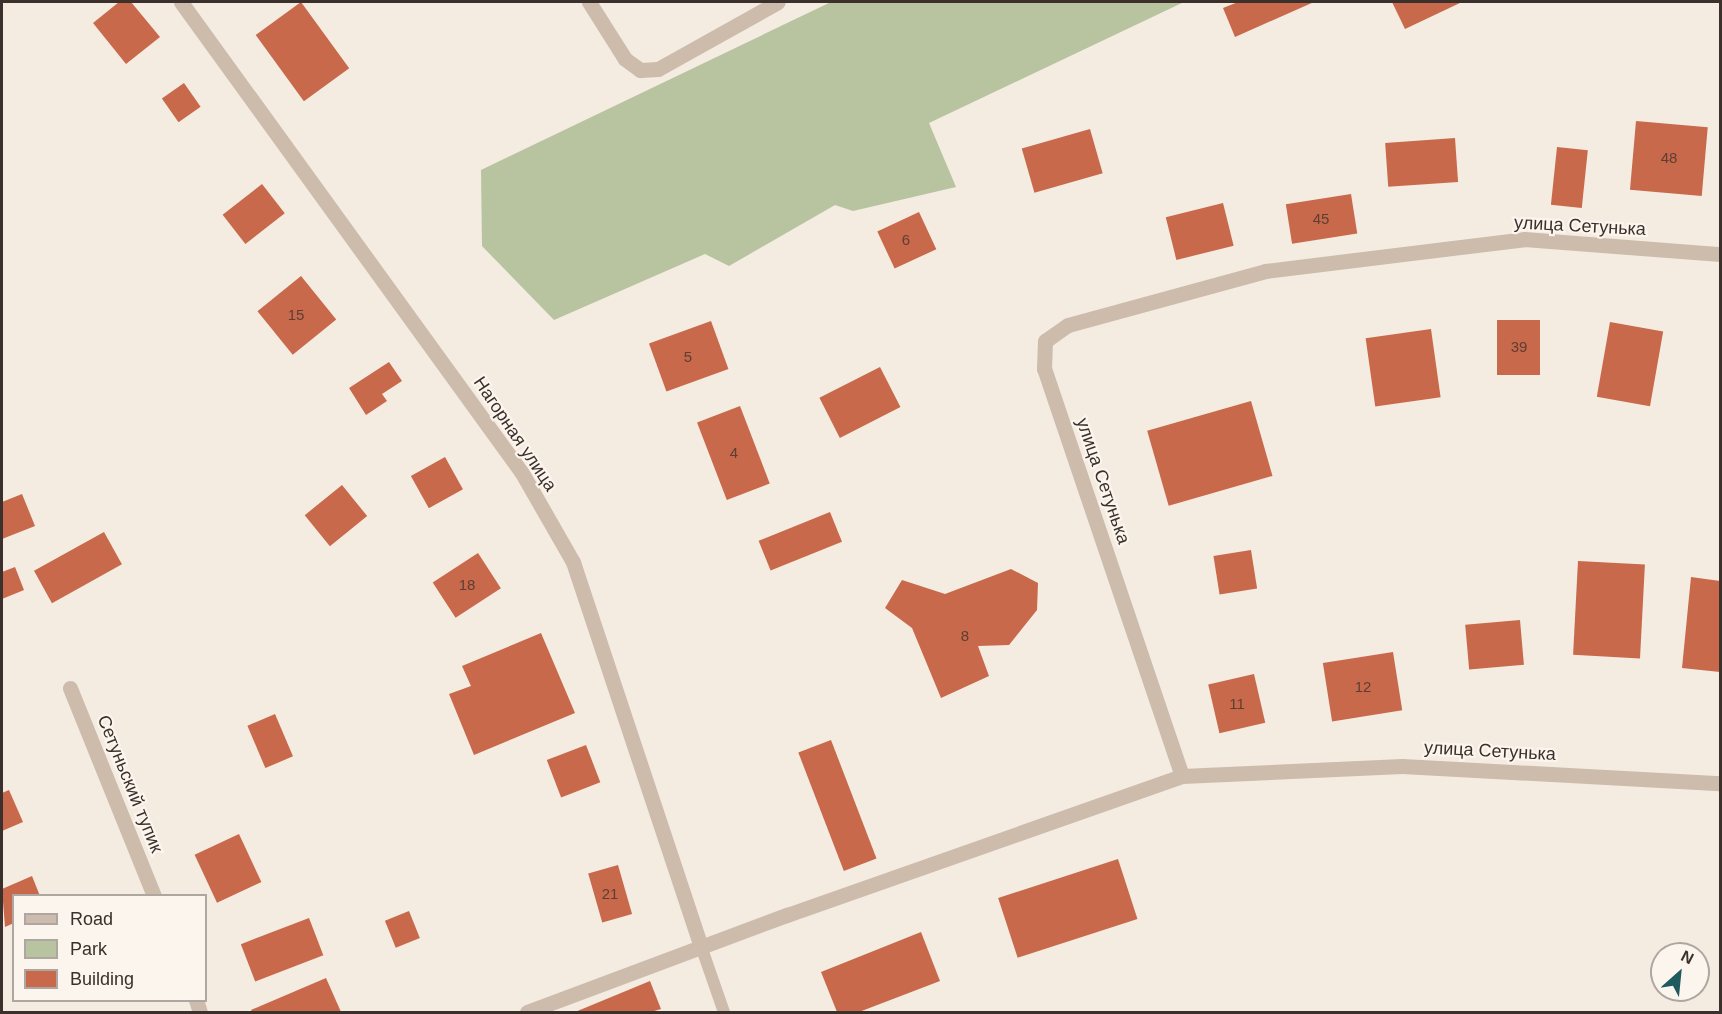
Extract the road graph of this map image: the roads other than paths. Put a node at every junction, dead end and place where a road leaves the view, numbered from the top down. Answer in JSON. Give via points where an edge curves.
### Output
{"nodes":[{"id":1,"x":180,"y":2,"type":"edge"},
{"id":2,"x":589,"y":2,"type":"edge"},
{"id":3,"x":778,"y":2,"type":"edge"},
{"id":4,"x":1720,"y":254,"type":"edge"},
{"id":5,"x":70,"y":688,"type":"dead end"},
{"id":6,"x":1182,"y":776,"type":"junction"},
{"id":7,"x":1720,"y":783,"type":"edge"},
{"id":8,"x":153,"y":894,"type":"edge"},
{"id":9,"x":702,"y":950,"type":"junction"},
{"id":10,"x":527,"y":1012,"type":"edge"},
{"id":11,"x":724,"y":1012,"type":"edge"}],
"edges":[{"from":1,"to":9,"type":"street","name":"Нагорная улица","via":[[522,473],[573,562]]},
{"from":2,"to":3,"type":"street","via":[[625,59],[640,70],[658,69]]},
{"from":4,"to":6,"type":"street","name":"улица Сетунька","via":[[1524,239],[1265,271],[1068,325],[1045,341],[1044,369]]},
{"from":5,"to":8,"type":"street","name":"Сетуньский тупик"},
{"from":6,"to":7,"type":"street","name":"улица Сетунька","via":[[1402,766]]},
{"from":6,"to":9,"type":"street","via":[[787,915]]},
{"from":9,"to":10,"type":"street"},
{"from":9,"to":11,"type":"lane"}]}
